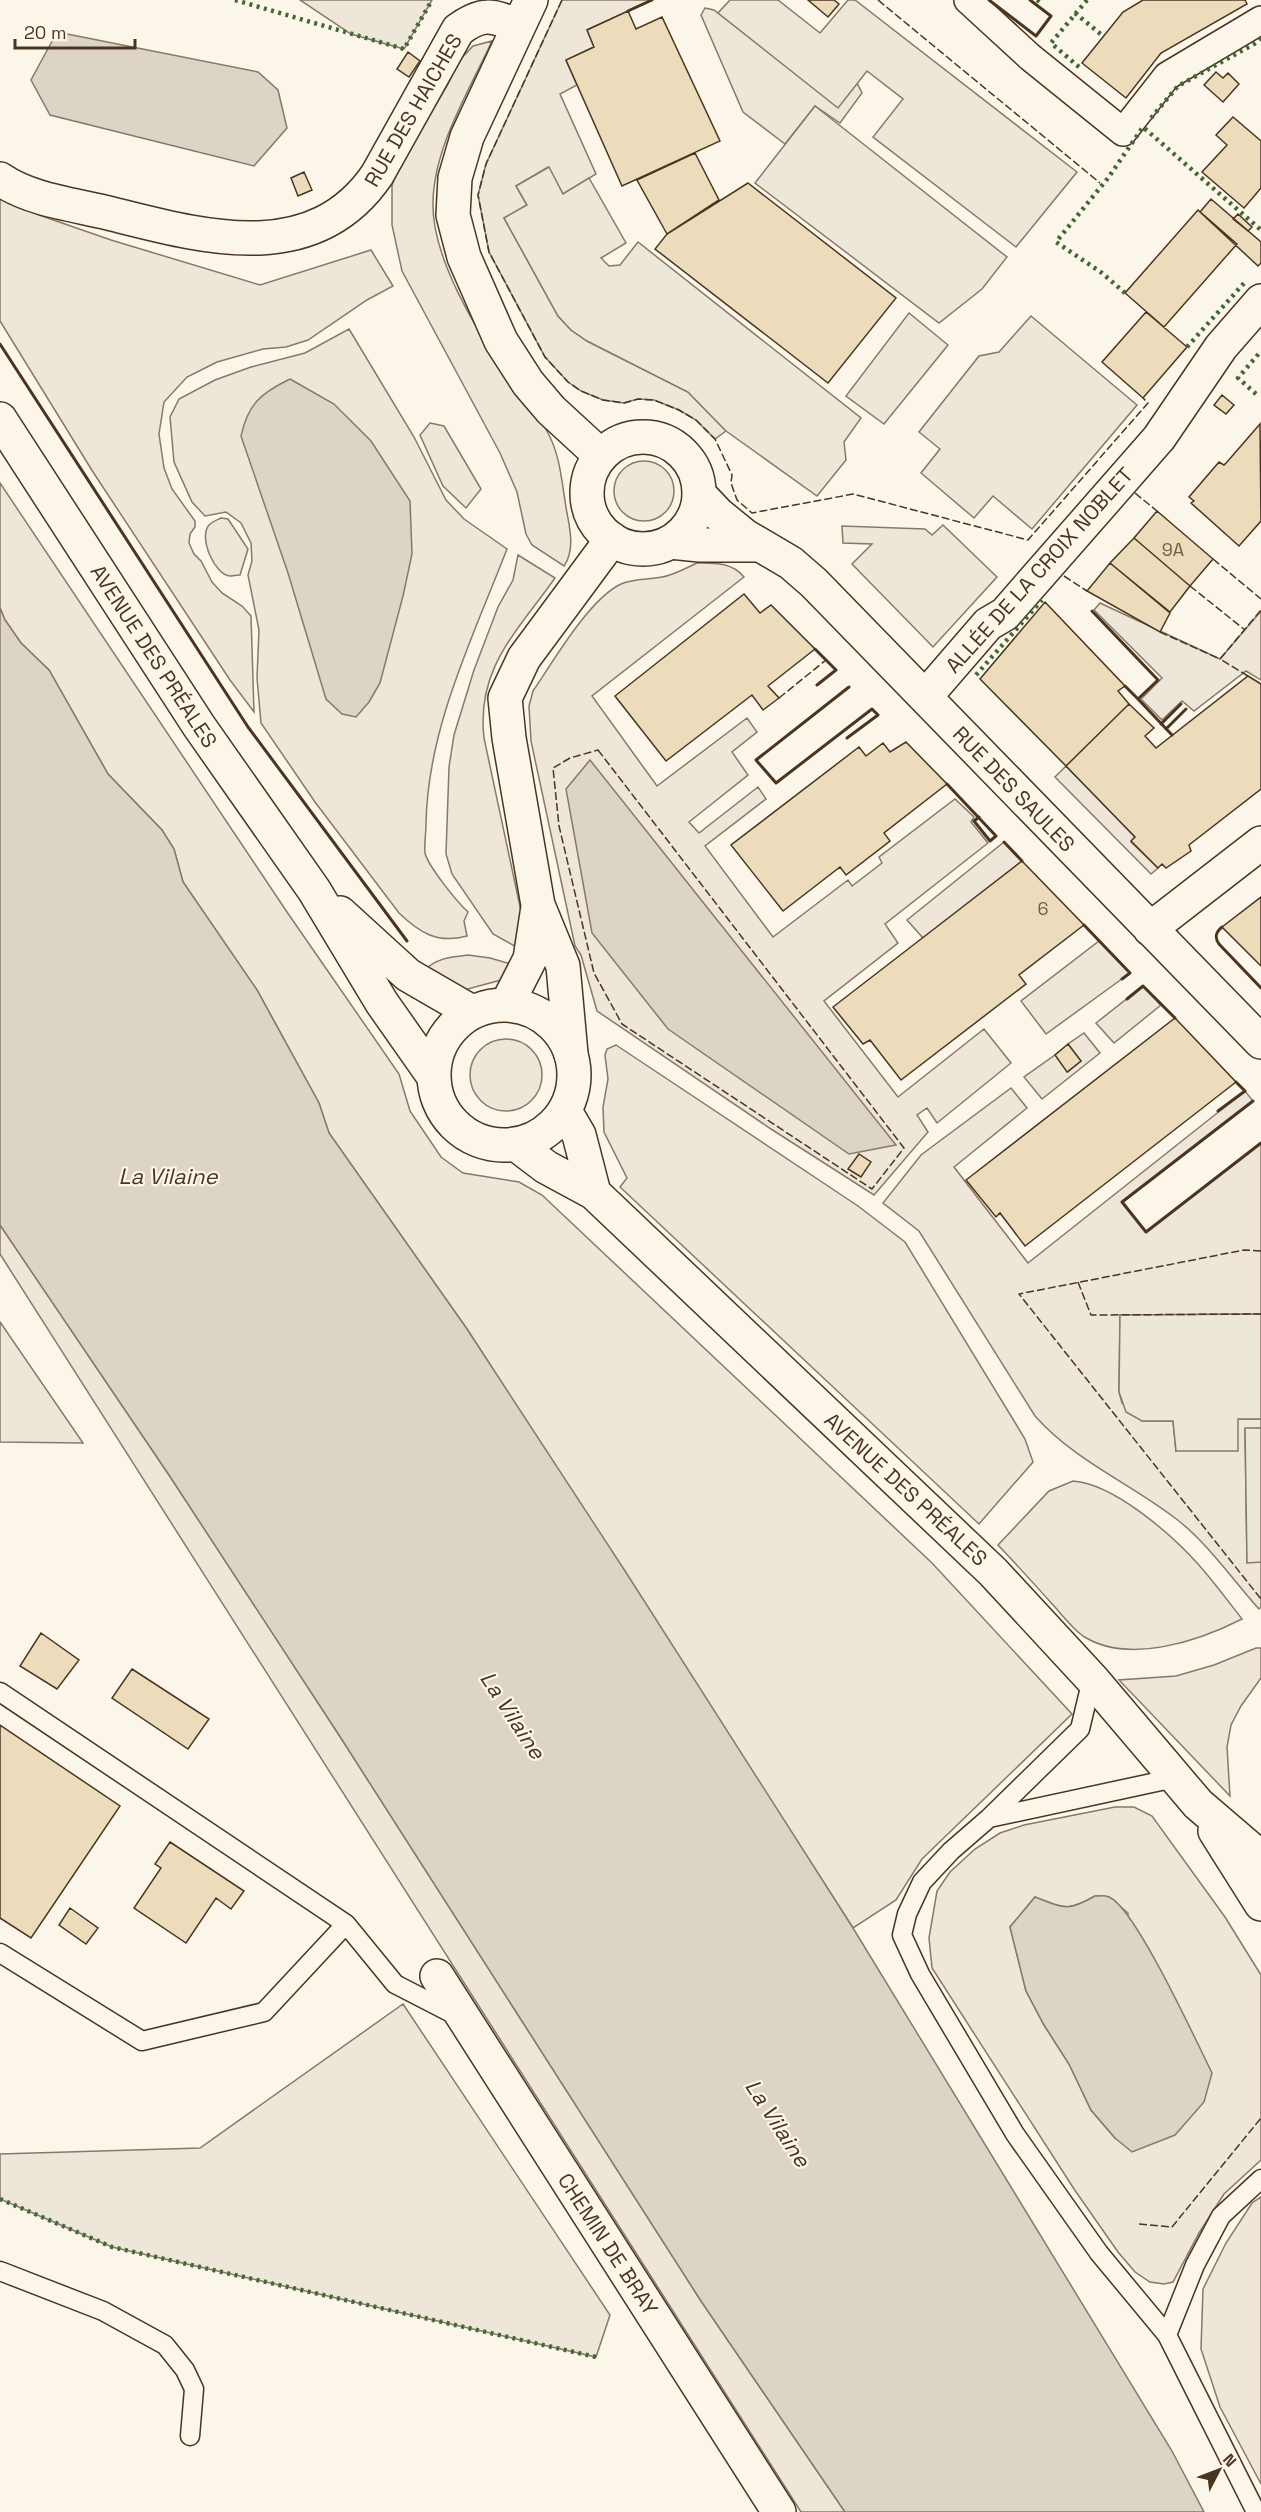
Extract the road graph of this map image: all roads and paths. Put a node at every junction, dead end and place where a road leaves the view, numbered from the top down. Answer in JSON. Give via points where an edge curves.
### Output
{"nodes":[{"id":1,"x":968,"y":0,"type":"edge"},
{"id":2,"x":525,"y":13,"type":"edge"},
{"id":3,"x":1261,"y":20,"type":"edge"},
{"id":4,"x":0,"y":179,"type":"edge"},
{"id":5,"x":1261,"y":301,"type":"edge"},
{"id":6,"x":0,"y":419,"type":"edge"},
{"id":7,"x":602,"y":456,"type":"junction"},
{"id":8,"x":700,"y":495,"type":"junction"},
{"id":9,"x":612,"y":539,"type":"junction"},
{"id":10,"x":670,"y":542,"type":"junction"},
{"id":11,"x":759,"y":545,"type":"junction"},
{"id":12,"x":924,"y":697,"type":"junction"},
{"id":13,"x":1261,"y":843,"type":"edge"},
{"id":14,"x":314,"y":890,"type":"junction"},
{"id":15,"x":538,"y":905,"type":"junction"},
{"id":16,"x":1150,"y":929,"type":"junction"},
{"id":17,"x":507,"y":1004,"type":"junction"},
{"id":18,"x":472,"y":1012,"type":"junction"},
{"id":19,"x":1261,"y":1042,"type":"edge"},
{"id":20,"x":572,"y":1054,"type":"junction"},
{"id":21,"x":434,"y":1077,"type":"junction"},
{"id":22,"x":565,"y":1111,"type":"junction"},
{"id":23,"x":517,"y":1145,"type":"junction"},
{"id":24,"x":594,"y":1193,"type":"junction"},
{"id":25,"x":1092,"y":1679,"type":"junction"},
{"id":26,"x":0,"y":1692,"type":"edge"},
{"id":27,"x":1175,"y":1778,"type":"junction"},
{"id":28,"x":1198,"y":1804,"type":"junction"},
{"id":29,"x":989,"y":1818,"type":"junction"},
{"id":30,"x":1261,"y":1858,"type":"edge"},
{"id":31,"x":1261,"y":1904,"type":"edge"},
{"id":32,"x":346,"y":1924,"type":"junction"},
{"id":33,"x":0,"y":1953,"type":"edge"},
{"id":34,"x":437,"y":1976,"type":"dead end"},
{"id":35,"x":466,"y":2021,"type":"junction"},
{"id":36,"x":1261,"y":2179,"type":"edge"},
{"id":37,"x":0,"y":2271,"type":"edge"},
{"id":38,"x":1167,"y":2335,"type":"junction"},
{"id":39,"x":190,"y":2436,"type":"dead end"},
{"id":40,"x":779,"y":2512,"type":"edge"},
{"id":41,"x":1256,"y":2512,"type":"edge"}],
"edges":[{"from":1,"to":3,"type":"street","via":[[1030,57],[1123,132],[1167,76]]},
{"from":2,"to":4,"type":"street","name":"RUE DES HAICHES","via":[[498,18],[483,16],[458,30],[365,193],[340,214],[289,234],[243,239],[197,235],[43,198]]},
{"from":2,"to":7,"type":"street","via":[[467,137],[455,178],[453,215],[464,257],[501,341],[551,410]]},
{"from":5,"to":12,"type":"street","name":"ALLÉE DE LA CROIX NOBLET","via":[[1221,347],[1159,438],[1005,614],[988,624]]},
{"from":6,"to":14,"type":"street","name":"AVENUE DES PRÉALES","via":[[199,726]]},
{"from":7,"to":8,"type":"street","via":[[626,440],[641,436],[657,438],[684,453],[693,465]]},
{"from":7,"to":9,"type":"street","via":[[589,478],[588,502],[597,525]]},
{"from":8,"to":10,"type":"street","via":[[692,523]]},
{"from":8,"to":11,"type":"street","name":"RUE DES SAULES"},
{"from":9,"to":10,"type":"street","via":[[642,549]]},
{"from":9,"to":15,"type":"street","via":[[524,658],[505,698],[508,738]]},
{"from":10,"to":11,"type":"street","name":"RUE DES SAULES"},
{"from":11,"to":12,"type":"street","name":"RUE DES SAULES","via":[[791,563],[814,583]]},
{"from":12,"to":16,"type":"street","name":"RUE DES SAULES"},
{"from":13,"to":16,"type":"street"},
{"from":14,"to":18,"type":"street","name":"AVENUE DES PRÉALES","via":[[408,975]]},
{"from":14,"to":21,"type":"street","name":"AVENUE DES PRÉALES","via":[[382,1003]]},
{"from":15,"to":17,"type":"street","via":[[530,959]]},
{"from":15,"to":20,"type":"street","via":[[563,966]]},
{"from":16,"to":19,"type":"street","name":"RUE DES SAULES"},
{"from":17,"to":18,"type":"street"},
{"from":17,"to":20,"type":"street","via":[[535,1011],[558,1028]]},
{"from":18,"to":21,"type":"street","via":[[451,1028],[438,1051]]},
{"from":20,"to":22,"type":"street","via":[[575,1083]]},
{"from":21,"to":23,"type":"street","via":[[441,1106],[460,1130],[487,1143]]},
{"from":22,"to":23,"type":"street","via":[[546,1132]]},
{"from":22,"to":24,"type":"street","via":[[579,1135]]},
{"from":23,"to":24,"type":"street","name":"AVENUE DES PRÉALES","via":[[546,1167]]},
{"from":24,"to":25,"type":"street","name":"AVENUE DES PRÉALES","via":[[993,1572]]},
{"from":25,"to":27,"type":"street","name":"AVENUE DES PRÉALES"},
{"from":25,"to":29,"type":"lane","via":[[1080,1729]]},
{"from":26,"to":32,"type":"lane"},
{"from":27,"to":28,"type":"street","name":"AVENUE DES PRÉALES"},
{"from":27,"to":29,"type":"lane"},
{"from":28,"to":30,"type":"street","name":"AVENUE DES PRÉALES"},
{"from":28,"to":31,"type":"street","name":"AVENUE DES PRÉALES"},
{"from":29,"to":38,"type":"lane","via":[[922,1882],[902,1935],[920,1974],[1015,2134],[1099,2253]]},
{"from":32,"to":33,"type":"lane","via":[[264,2012],[142,2041]]},
{"from":32,"to":35,"type":"lane","via":[[395,1984]]},
{"from":34,"to":35,"type":"street","name":"CHEMIN DE BRAY"},
{"from":35,"to":40,"type":"street","name":"CHEMIN DE BRAY"},
{"from":36,"to":38,"type":"lane","via":[[1221,2216],[1195,2265]]},
{"from":37,"to":39,"type":"lane","via":[[103,2311],[165,2345],[194,2388]]},
{"from":38,"to":41,"type":"lane"}]}
